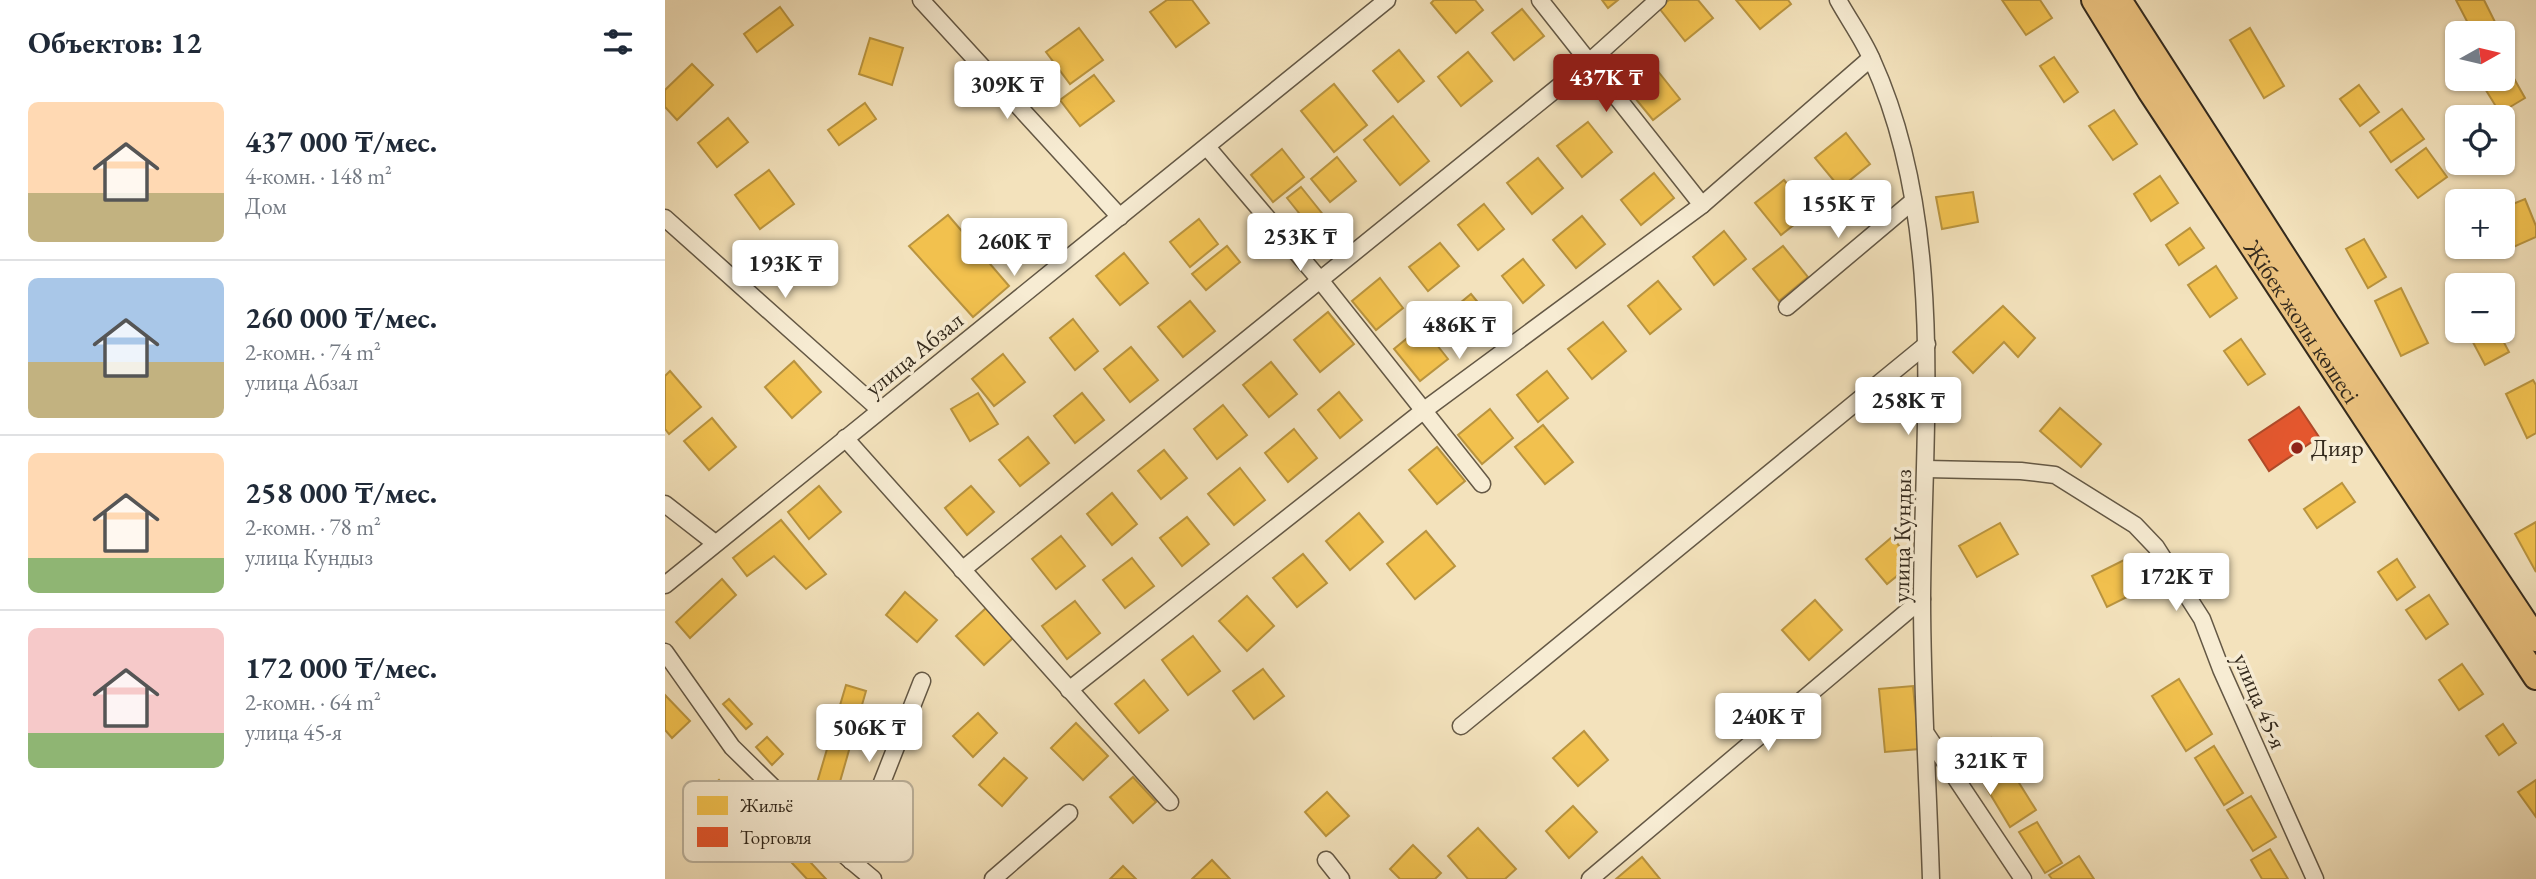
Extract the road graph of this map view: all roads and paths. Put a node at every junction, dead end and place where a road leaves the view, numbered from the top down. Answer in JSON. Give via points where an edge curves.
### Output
{"nodes":[{"id":1,"x":921,"y":0,"type":"edge"},
{"id":2,"x":1387,"y":0,"type":"edge"},
{"id":3,"x":1540,"y":0,"type":"edge"},
{"id":4,"x":1658,"y":0,"type":"edge"},
{"id":5,"x":1838,"y":0,"type":"edge"},
{"id":6,"x":2094,"y":0,"type":"edge"},
{"id":7,"x":2119,"y":0,"type":"edge"},
{"id":8,"x":1871,"y":58,"type":"junction"},
{"id":9,"x":1588,"y":62,"type":"junction"},
{"id":10,"x":1207,"y":147,"type":"junction"},
{"id":11,"x":1913,"y":201,"type":"junction"},
{"id":12,"x":1702,"y":205,"type":"junction"},
{"id":13,"x":1120,"y":216,"type":"junction"},
{"id":14,"x":665,"y":218,"type":"edge"},
{"id":15,"x":1320,"y":280,"type":"junction"},
{"id":16,"x":1787,"y":307,"type":"dead end"},
{"id":17,"x":1927,"y":344,"type":"junction"},
{"id":18,"x":880,"y":410,"type":"junction"},
{"id":19,"x":1423,"y":411,"type":"junction"},
{"id":20,"x":845,"y":438,"type":"junction"},
{"id":21,"x":1926,"y":468,"type":"junction"},
{"id":22,"x":1482,"y":484,"type":"dead end"},
{"id":23,"x":665,"y":504,"type":"edge"},
{"id":24,"x":715,"y":543,"type":"junction"},
{"id":25,"x":962,"y":570,"type":"junction"},
{"id":26,"x":665,"y":585,"type":"edge"},
{"id":27,"x":1922,"y":599,"type":"junction"},
{"id":28,"x":2536,"y":639,"type":"edge"},
{"id":29,"x":665,"y":652,"type":"edge"},
{"id":30,"x":2536,"y":677,"type":"edge"},
{"id":31,"x":922,"y":681,"type":"dead end"},
{"id":32,"x":1069,"y":690,"type":"junction"},
{"id":33,"x":1461,"y":726,"type":"dead end"},
{"id":34,"x":1926,"y":734,"type":"junction"},
{"id":35,"x":766,"y":781,"type":"edge"},
{"id":36,"x":883,"y":781,"type":"edge"},
{"id":37,"x":1170,"y":802,"type":"dead end"},
{"id":38,"x":1069,"y":813,"type":"dead end"},
{"id":39,"x":1326,"y":860,"type":"dead end"},
{"id":40,"x":852,"y":862,"type":"edge"},
{"id":41,"x":873,"y":879,"type":"edge"},
{"id":42,"x":993,"y":879,"type":"edge"},
{"id":43,"x":1342,"y":879,"type":"edge"},
{"id":44,"x":1590,"y":879,"type":"edge"},
{"id":45,"x":1931,"y":879,"type":"edge"},
{"id":46,"x":2023,"y":879,"type":"edge"},
{"id":47,"x":2315,"y":879,"type":"edge"}],
"edges":[{"from":1,"to":13,"type":"street"},
{"from":2,"to":10,"type":"street","name":"улица Абзал"},
{"from":3,"to":9,"type":"street"},
{"from":4,"to":9,"type":"street"},
{"from":5,"to":8,"type":"street","name":"улица Кундыз"},
{"from":6,"to":30,"type":"main road","name":"Жібек жолы көшесі"},
{"from":7,"to":28,"type":"main road","name":"Жібек жолы көшесі"},
{"from":8,"to":11,"type":"street","name":"улица Кундыз","via":[[1905,155]]},
{"from":8,"to":12,"type":"street"},
{"from":9,"to":12,"type":"street"},
{"from":9,"to":15,"type":"street"},
{"from":10,"to":13,"type":"street","name":"улица Абзал"},
{"from":10,"to":15,"type":"street"},
{"from":11,"to":16,"type":"street"},
{"from":11,"to":17,"type":"street","name":"улица Кундыз"},
{"from":12,"to":19,"type":"street"},
{"from":13,"to":18,"type":"street","name":"улица Абзал"},
{"from":14,"to":18,"type":"street"},
{"from":15,"to":19,"type":"street"},
{"from":15,"to":25,"type":"street"},
{"from":17,"to":21,"type":"street","name":"улица Кундыз"},
{"from":17,"to":33,"type":"street"},
{"from":18,"to":20,"type":"street","name":"улица Абзал"},
{"from":19,"to":22,"type":"street"},
{"from":19,"to":32,"type":"street"},
{"from":20,"to":24,"type":"street","name":"улица Абзал"},
{"from":20,"to":25,"type":"street"},
{"from":21,"to":27,"type":"street","name":"улица Кундыз"},
{"from":21,"to":47,"type":"street","name":"улица 45-я","via":[[2055,475],[2135,525],[2156,547],[2202,619]]},
{"from":23,"to":24,"type":"street"},
{"from":24,"to":26,"type":"street","name":"улица Абзал"},
{"from":25,"to":32,"type":"street"},
{"from":27,"to":34,"type":"street","name":"улица Кундыз"},
{"from":27,"to":44,"type":"street"},
{"from":29,"to":35,"type":"street","via":[[732,747]]},
{"from":31,"to":36,"type":"street"},
{"from":32,"to":37,"type":"street"},
{"from":34,"to":45,"type":"street","name":"улица Кундыз"},
{"from":34,"to":46,"type":"street"},
{"from":38,"to":42,"type":"street"},
{"from":39,"to":43,"type":"street"},
{"from":40,"to":41,"type":"street"}]}
